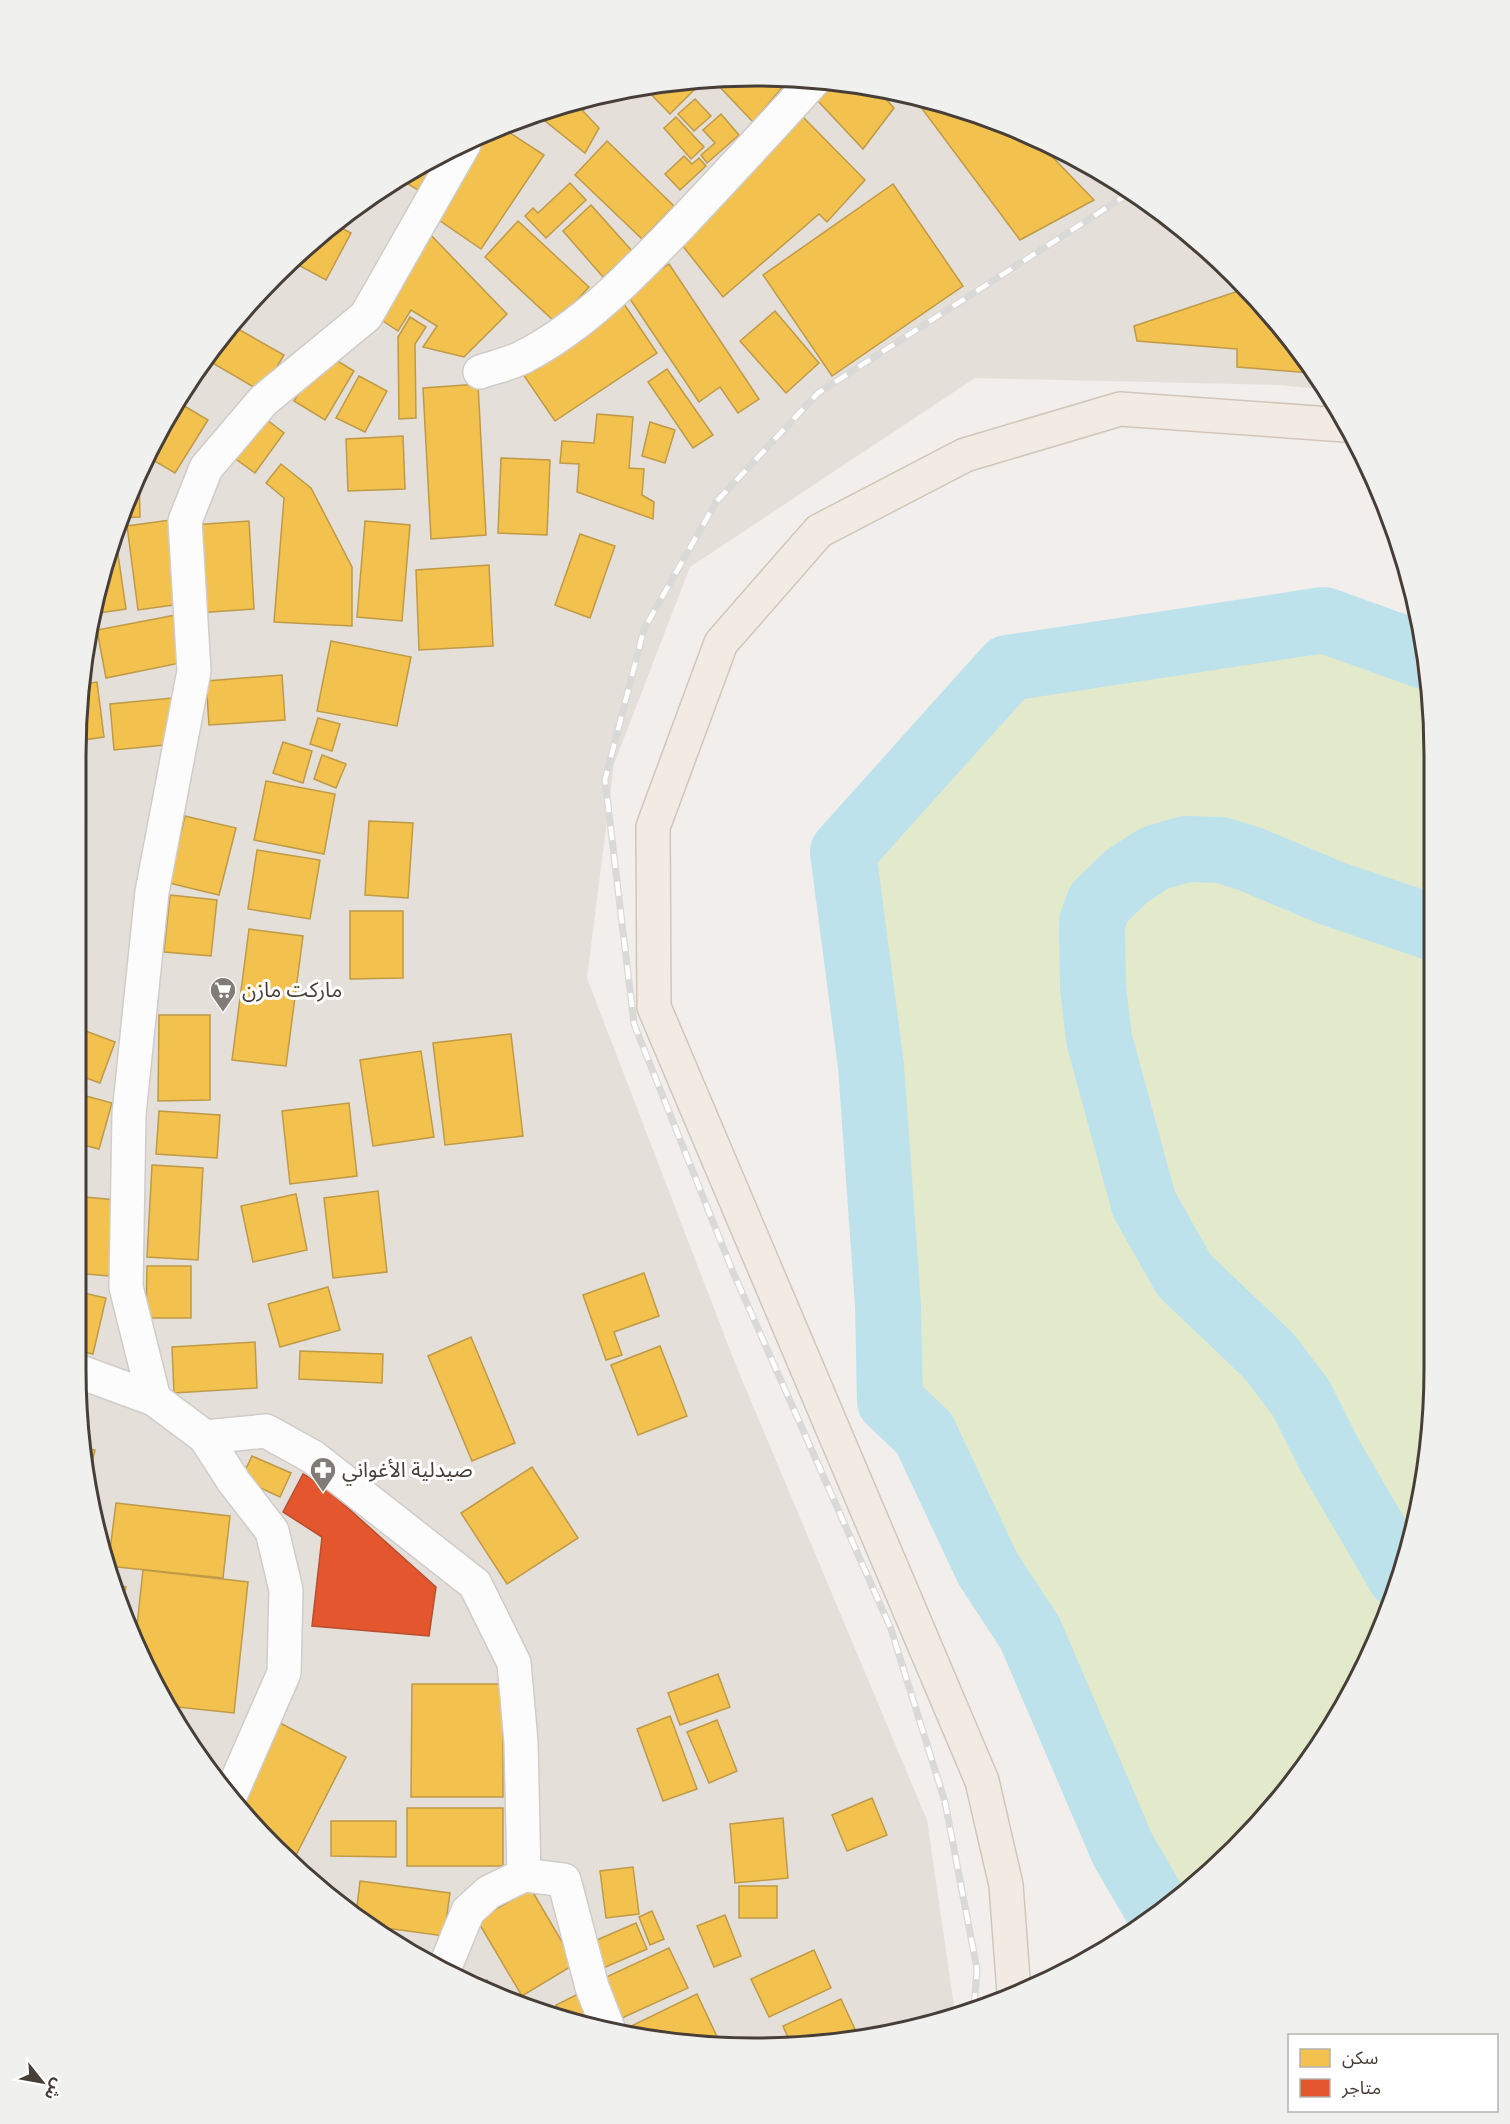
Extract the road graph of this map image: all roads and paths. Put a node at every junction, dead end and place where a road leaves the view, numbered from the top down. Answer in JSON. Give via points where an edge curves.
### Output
{"nodes":[{"id":1,"x":806,"y":88,"type":"edge"},
{"id":2,"x":457,"y":156,"type":"edge"},
{"id":3,"x":480,"y":372,"type":"dead end"},
{"id":4,"x":1337,"y":424,"type":"edge"},
{"id":5,"x":86,"y":1374,"type":"edge"},
{"id":6,"x":154,"y":1399,"type":"junction"},
{"id":7,"x":205,"y":1437,"type":"junction"},
{"id":8,"x":234,"y":1788,"type":"edge"},
{"id":9,"x":524,"y":1875,"type":"junction"},
{"id":10,"x":447,"y":1963,"type":"edge"},
{"id":11,"x":1014,"y":1987,"type":"edge"},
{"id":12,"x":605,"y":2022,"type":"edge"}],
"edges":[{"from":1,"to":3,"type":"street","via":[[643,264],[597,305],[523,357]]},
{"from":2,"to":6,"type":"street","via":[[366,316],[263,401],[206,468],[184,521],[194,671],[152,892],[129,1114],[126,1287]]},
{"from":4,"to":11,"type":"main road","via":[[1120,409],[965,455],[819,531],[721,644],[653,827],[654,1007],[982,1781],[1006,1885]]},
{"from":5,"to":6,"type":"street"},
{"from":6,"to":7,"type":"street"},
{"from":7,"to":8,"type":"street","via":[[272,1531],[286,1590],[285,1673]]},
{"from":7,"to":9,"type":"street","via":[[266,1431],[313,1457],[475,1584],[514,1663],[521,1742]]},
{"from":9,"to":10,"type":"street","via":[[489,1892],[468,1911]]},
{"from":9,"to":12,"type":"street","via":[[564,1880],[592,1988]]}]}
